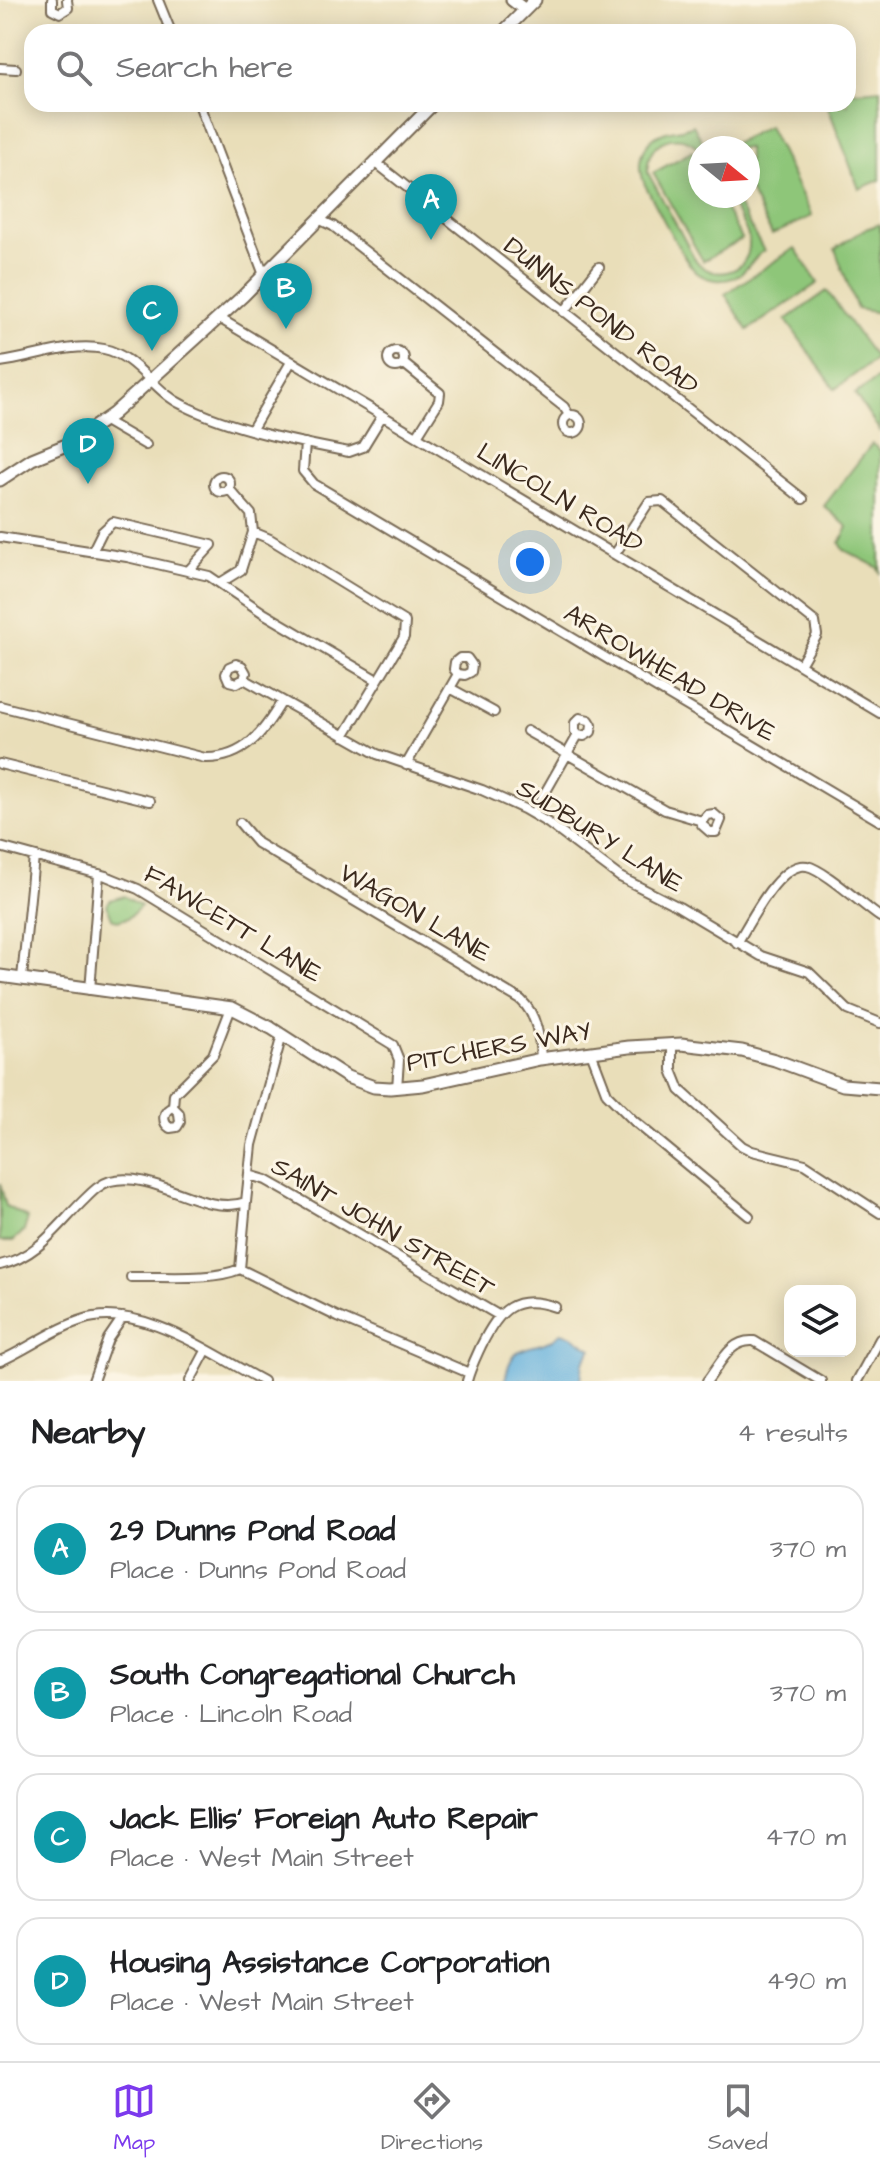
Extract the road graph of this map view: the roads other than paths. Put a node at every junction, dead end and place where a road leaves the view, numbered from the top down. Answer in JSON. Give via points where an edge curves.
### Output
{"nodes":[{"id":1,"x":52,"y":0,"type":"edge"},
{"id":2,"x":67,"y":0,"type":"edge"},
{"id":3,"x":158,"y":0,"type":"edge"},
{"id":4,"x":512,"y":0,"type":"edge"},
{"id":5,"x":535,"y":0,"type":"edge"},
{"id":6,"x":525,"y":10,"type":"junction"},
{"id":7,"x":168,"y":24,"type":"edge"},
{"id":8,"x":511,"y":24,"type":"edge"},
{"id":9,"x":0,"y":68,"type":"edge"},
{"id":10,"x":16,"y":69,"type":"dead end"},
{"id":11,"x":202,"y":112,"type":"edge"},
{"id":12,"x":425,"y":112,"type":"edge"},
{"id":13,"x":375,"y":162,"type":"junction"},
{"id":14,"x":318,"y":219,"type":"junction"},
{"id":15,"x":599,"y":267,"type":"dead end"},
{"id":16,"x":264,"y":275,"type":"junction"},
{"id":17,"x":564,"y":312,"type":"junction"},
{"id":18,"x":219,"y":318,"type":"junction"},
{"id":19,"x":0,"y":362,"type":"edge"},
{"id":20,"x":291,"y":362,"type":"junction"},
{"id":21,"x":403,"y":363,"type":"dead end"},
{"id":22,"x":149,"y":381,"type":"junction"},
{"id":23,"x":569,"y":415,"type":"dead end"},
{"id":24,"x":382,"y":416,"type":"junction"},
{"id":25,"x":105,"y":421,"type":"junction"},
{"id":26,"x":252,"y":429,"type":"junction"},
{"id":27,"x":417,"y":436,"type":"junction"},
{"id":28,"x":305,"y":443,"type":"junction"},
{"id":29,"x":146,"y":445,"type":"dead end"},
{"id":30,"x":0,"y":480,"type":"edge"},
{"id":31,"x":229,"y":489,"type":"dead end"},
{"id":32,"x":803,"y":499,"type":"dead end"},
{"id":33,"x":253,"y":532,"type":"junction"},
{"id":34,"x":0,"y":537,"type":"edge"},
{"id":35,"x":92,"y":552,"type":"junction"},
{"id":36,"x":615,"y":554,"type":"junction"},
{"id":37,"x":189,"y":570,"type":"junction"},
{"id":38,"x":220,"y":583,"type":"junction"},
{"id":39,"x":800,"y":665,"type":"junction"},
{"id":40,"x":458,"y":674,"type":"dead end"},
{"id":41,"x":244,"y":679,"type":"dead end"},
{"id":42,"x":377,"y":680,"type":"junction"},
{"id":43,"x":450,"y":688,"type":"junction"},
{"id":44,"x":282,"y":701,"type":"junction"},
{"id":45,"x":0,"y":706,"type":"edge"},
{"id":46,"x":494,"y":712,"type":"dead end"},
{"id":47,"x":880,"y":713,"type":"edge"},
{"id":48,"x":527,"y":731,"type":"dead end"},
{"id":49,"x":578,"y":735,"type":"dead end"},
{"id":50,"x":344,"y":736,"type":"junction"},
{"id":51,"x":567,"y":754,"type":"junction"},
{"id":52,"x":0,"y":764,"type":"edge"},
{"id":53,"x":406,"y":765,"type":"junction"},
{"id":54,"x":150,"y":801,"type":"dead end"},
{"id":55,"x":533,"y":814,"type":"junction"},
{"id":56,"x":702,"y":821,"type":"dead end"},
{"id":57,"x":880,"y":821,"type":"edge"},
{"id":58,"x":240,"y":823,"type":"dead end"},
{"id":59,"x":0,"y":847,"type":"edge"},
{"id":60,"x":34,"y":857,"type":"junction"},
{"id":61,"x":99,"y":874,"type":"junction"},
{"id":62,"x":880,"y":917,"type":"edge"},
{"id":63,"x":737,"y":943,"type":"junction"},
{"id":64,"x":0,"y":976,"type":"edge"},
{"id":65,"x":22,"y":978,"type":"junction"},
{"id":66,"x":90,"y":990,"type":"junction"},
{"id":67,"x":231,"y":1008,"type":"junction"},
{"id":68,"x":880,"y":1023,"type":"edge"},
{"id":69,"x":282,"y":1035,"type":"junction"},
{"id":70,"x":672,"y":1044,"type":"junction"},
{"id":71,"x":591,"y":1052,"type":"junction"},
{"id":72,"x":541,"y":1059,"type":"junction"},
{"id":73,"x":397,"y":1088,"type":"junction"},
{"id":74,"x":880,"y":1088,"type":"edge"},
{"id":75,"x":173,"y":1107,"type":"dead end"},
{"id":76,"x":249,"y":1175,"type":"junction"},
{"id":77,"x":246,"y":1202,"type":"junction"},
{"id":78,"x":880,"y":1213,"type":"edge"},
{"id":79,"x":749,"y":1216,"type":"dead end"},
{"id":80,"x":0,"y":1265,"type":"edge"},
{"id":81,"x":240,"y":1269,"type":"junction"},
{"id":82,"x":131,"y":1277,"type":"dead end"},
{"id":83,"x":555,"y":1307,"type":"dead end"},
{"id":84,"x":498,"y":1315,"type":"junction"},
{"id":85,"x":123,"y":1317,"type":"junction"},
{"id":86,"x":880,"y":1339,"type":"edge"},
{"id":87,"x":206,"y":1351,"type":"junction"},
{"id":88,"x":0,"y":1361,"type":"edge"},
{"id":89,"x":468,"y":1377,"type":"edge"},
{"id":90,"x":93,"y":1381,"type":"edge"},
{"id":91,"x":190,"y":1381,"type":"edge"},
{"id":92,"x":263,"y":1381,"type":"edge"},
{"id":93,"x":707,"y":1381,"type":"edge"},
{"id":94,"x":821,"y":1381,"type":"edge"},
{"id":95,"x":857,"y":1381,"type":"edge"}],
"edges":[{"from":1,"to":2,"type":"street","via":[[52,9],[60,13],[67,10]]},
{"from":3,"to":7,"type":"street"},
{"from":4,"to":6,"type":"main road"},
{"from":5,"to":6,"type":"main road"},
{"from":6,"to":8,"type":"main road"},
{"from":9,"to":10,"type":"street"},
{"from":11,"to":16,"type":"street"},
{"from":12,"to":13,"type":"main road"},
{"from":13,"to":14,"type":"main road"},
{"from":13,"to":17,"type":"street","name":"DUNNS POND ROAD"},
{"from":14,"to":16,"type":"main road"},
{"from":14,"to":23,"type":"street"},
{"from":15,"to":17,"type":"street"},
{"from":16,"to":18,"type":"main road"},
{"from":17,"to":32,"type":"street","name":"DUNNS POND ROAD"},
{"from":18,"to":20,"type":"street","name":"LINCOLN ROAD"},
{"from":18,"to":22,"type":"main road"},
{"from":19,"to":22,"type":"street","via":[[94,347],[128,359]]},
{"from":20,"to":24,"type":"street","name":"LINCOLN ROAD"},
{"from":20,"to":26,"type":"street"},
{"from":21,"to":27,"type":"street","via":[[440,393]]},
{"from":22,"to":25,"type":"main road"},
{"from":22,"to":26,"type":"street","via":[[183,406]]},
{"from":24,"to":27,"type":"street","name":"LINCOLN ROAD"},
{"from":24,"to":28,"type":"street","via":[[356,451]]},
{"from":25,"to":29,"type":"street"},
{"from":25,"to":30,"type":"main road"},
{"from":26,"to":28,"type":"street"},
{"from":27,"to":36,"type":"street","name":"LINCOLN ROAD"},
{"from":28,"to":57,"type":"street","name":"ARROWHEAD DRIVE","via":[[303,471],[314,484]]},
{"from":31,"to":33,"type":"street","via":[[251,514]]},
{"from":33,"to":38,"type":"street","via":[[243,566]]},
{"from":33,"to":42,"type":"street","via":[[405,622],[404,637]]},
{"from":34,"to":35,"type":"street"},
{"from":35,"to":37,"type":"street"},
{"from":35,"to":37,"type":"street","via":[[113,522],[212,545]]},
{"from":36,"to":39,"type":"street","name":"LINCOLN ROAD"},
{"from":36,"to":39,"type":"street","via":[[649,502],[662,501],[815,622],[817,635]]},
{"from":37,"to":38,"type":"street"},
{"from":38,"to":42,"type":"street"},
{"from":39,"to":47,"type":"street","name":"LINCOLN ROAD"},
{"from":40,"to":43,"type":"street"},
{"from":41,"to":44,"type":"street","name":"SUDBURY LANE"},
{"from":42,"to":50,"type":"street"},
{"from":43,"to":46,"type":"street"},
{"from":43,"to":53,"type":"street"},
{"from":44,"to":45,"type":"street","via":[[254,741],[216,758]]},
{"from":44,"to":50,"type":"street","name":"SUDBURY LANE"},
{"from":48,"to":51,"type":"street"},
{"from":49,"to":51,"type":"street"},
{"from":50,"to":53,"type":"street","name":"SUDBURY LANE"},
{"from":51,"to":55,"type":"street"},
{"from":51,"to":56,"type":"street","via":[[665,810]]},
{"from":52,"to":54,"type":"street"},
{"from":53,"to":55,"type":"street","name":"SUDBURY LANE","via":[[498,796]]},
{"from":55,"to":63,"type":"street","name":"SUDBURY LANE","via":[[607,869]]},
{"from":58,"to":72,"type":"street","name":"WAGON LANE","via":[[257,843],[521,1000],[535,1021]]},
{"from":59,"to":60,"type":"street","name":"FAWCETT LANE"},
{"from":60,"to":61,"type":"street","name":"FAWCETT LANE"},
{"from":60,"to":65,"type":"street"},
{"from":61,"to":66,"type":"street"},
{"from":61,"to":73,"type":"street","name":"FAWCETT LANE","via":[[138,889],[393,1045],[399,1060]]},
{"from":62,"to":63,"type":"street","via":[[812,868],[796,866],[774,885]]},
{"from":63,"to":68,"type":"street","name":"SUDBURY LANE","via":[[809,972],[848,1010]]},
{"from":64,"to":65,"type":"main road","name":"PITCHERS WAY"},
{"from":65,"to":66,"type":"main road","name":"PITCHERS WAY"},
{"from":66,"to":67,"type":"main road","name":"PITCHERS WAY"},
{"from":67,"to":69,"type":"main road","name":"PITCHERS WAY"},
{"from":67,"to":75,"type":"street","via":[[213,1055],[174,1094]]},
{"from":69,"to":73,"type":"main road","name":"PITCHERS WAY","via":[[356,1082]]},
{"from":69,"to":76,"type":"street"},
{"from":70,"to":71,"type":"main road","name":"PITCHERS WAY"},
{"from":70,"to":74,"type":"main road","name":"PITCHERS WAY","via":[[742,1051],[843,1085]]},
{"from":70,"to":78,"type":"street","via":[[672,1070],[680,1090],[742,1146],[805,1164]]},
{"from":71,"to":72,"type":"main road","name":"PITCHERS WAY"},
{"from":71,"to":79,"type":"street","via":[[607,1094]]},
{"from":72,"to":73,"type":"main road","name":"PITCHERS WAY"},
{"from":76,"to":77,"type":"street"},
{"from":76,"to":84,"type":"street","name":"SAINT JOHN STREET","via":[[286,1191]]},
{"from":77,"to":80,"type":"street","via":[[226,1206],[148,1183],[106,1182],[32,1252]]},
{"from":77,"to":81,"type":"street"},
{"from":81,"to":82,"type":"street","via":[[228,1274]]},
{"from":81,"to":89,"type":"street"},
{"from":83,"to":84,"type":"street","via":[[527,1302]]},
{"from":84,"to":89,"type":"street"},
{"from":85,"to":87,"type":"street","via":[[152,1324]]},
{"from":85,"to":88,"type":"street","via":[[85,1319]]},
{"from":85,"to":90,"type":"street","via":[[108,1339]]},
{"from":86,"to":95,"type":"street"},
{"from":87,"to":91,"type":"street"},
{"from":87,"to":92,"type":"street"},
{"from":93,"to":94,"type":"street","via":[[743,1340],[754,1341]]}]}
